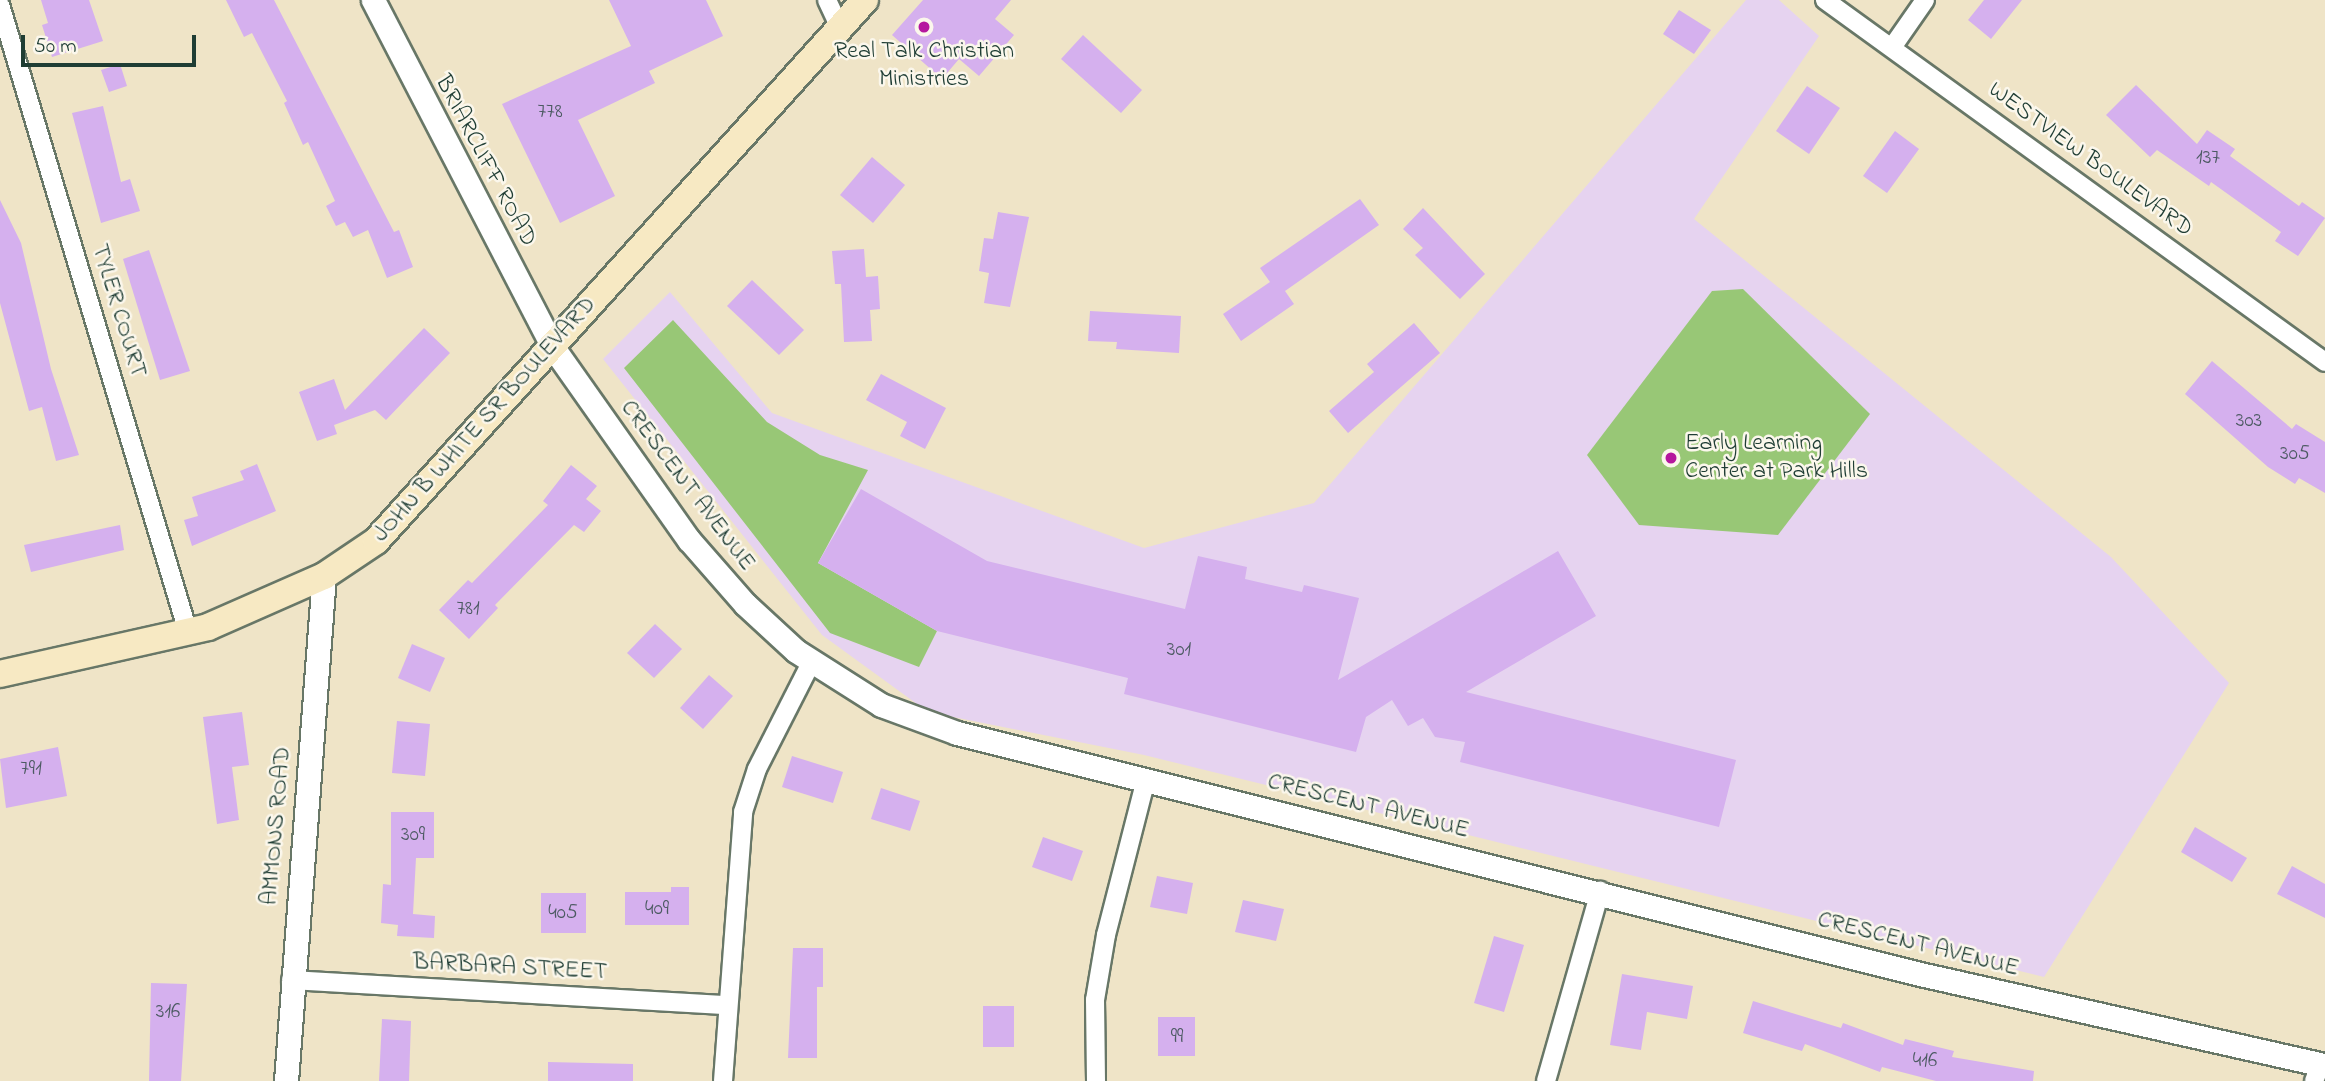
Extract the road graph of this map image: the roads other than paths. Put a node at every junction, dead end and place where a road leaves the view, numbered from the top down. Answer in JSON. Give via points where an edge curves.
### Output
{"nodes":[{"id":1,"x":373,"y":0,"type":"edge"},
{"id":2,"x":827,"y":0,"type":"edge"},
{"id":3,"x":865,"y":0,"type":"edge"},
{"id":4,"x":1825,"y":0,"type":"edge"},
{"id":5,"x":1926,"y":0,"type":"edge"},
{"id":6,"x":0,"y":5,"type":"edge"},
{"id":7,"x":840,"y":28,"type":"junction"},
{"id":8,"x":1893,"y":46,"type":"junction"},
{"id":9,"x":552,"y":346,"type":"junction"},
{"id":10,"x":2325,"y":362,"type":"edge"},
{"id":11,"x":324,"y":576,"type":"junction"},
{"id":12,"x":188,"y":632,"type":"junction"},
{"id":13,"x":811,"y":663,"type":"junction"},
{"id":14,"x":0,"y":674,"type":"edge"},
{"id":15,"x":1146,"y":779,"type":"junction"},
{"id":16,"x":1600,"y":891,"type":"junction"},
{"id":17,"x":291,"y":980,"type":"junction"},
{"id":18,"x":727,"y":1005,"type":"junction"},
{"id":19,"x":2320,"y":1070,"type":"edge"},
{"id":20,"x":286,"y":1081,"type":"edge"},
{"id":21,"x":723,"y":1081,"type":"edge"},
{"id":22,"x":1096,"y":1081,"type":"edge"},
{"id":23,"x":1546,"y":1081,"type":"edge"}],
"edges":[{"from":1,"to":9,"type":"street","name":"BRIARCLIFF ROAD"},
{"from":2,"to":7,"type":"street"},
{"from":3,"to":7,"type":"main road","name":"JOHN B WHITE SR BOULEVARD"},
{"from":4,"to":8,"type":"street","name":"WESTVIEW BOULEVARD"},
{"from":5,"to":8,"type":"street"},
{"from":6,"to":12,"type":"street","name":"TYLER COURT"},
{"from":7,"to":9,"type":"main road","name":"JOHN B WHITE SR BOULEVARD"},
{"from":8,"to":10,"type":"street","name":"WESTVIEW BOULEVARD"},
{"from":9,"to":11,"type":"main road","name":"JOHN B WHITE SR BOULEVARD","via":[[394,527]]},
{"from":9,"to":13,"type":"street","name":"CRESCENT AVENUE","via":[[706,562]]},
{"from":11,"to":12,"type":"main road","name":"JOHN B WHITE SR BOULEVARD"},
{"from":11,"to":17,"type":"street","name":"AMMONS ROAD"},
{"from":12,"to":14,"type":"main road","name":"JOHN B WHITE SR BOULEVARD"},
{"from":13,"to":15,"type":"street","name":"CRESCENT AVENUE","via":[[881,705],[918,721]]},
{"from":13,"to":18,"type":"street","via":[[757,769],[746,801]]},
{"from":15,"to":16,"type":"street","name":"CRESCENT AVENUE"},
{"from":15,"to":22,"type":"street","via":[[1106,935],[1095,1000]]},
{"from":16,"to":19,"type":"street","name":"CRESCENT AVENUE"},
{"from":16,"to":23,"type":"street"},
{"from":17,"to":18,"type":"street","name":"BARBARA STREET"},
{"from":17,"to":20,"type":"street","name":"AMMONS ROAD"},
{"from":18,"to":21,"type":"street"}]}
